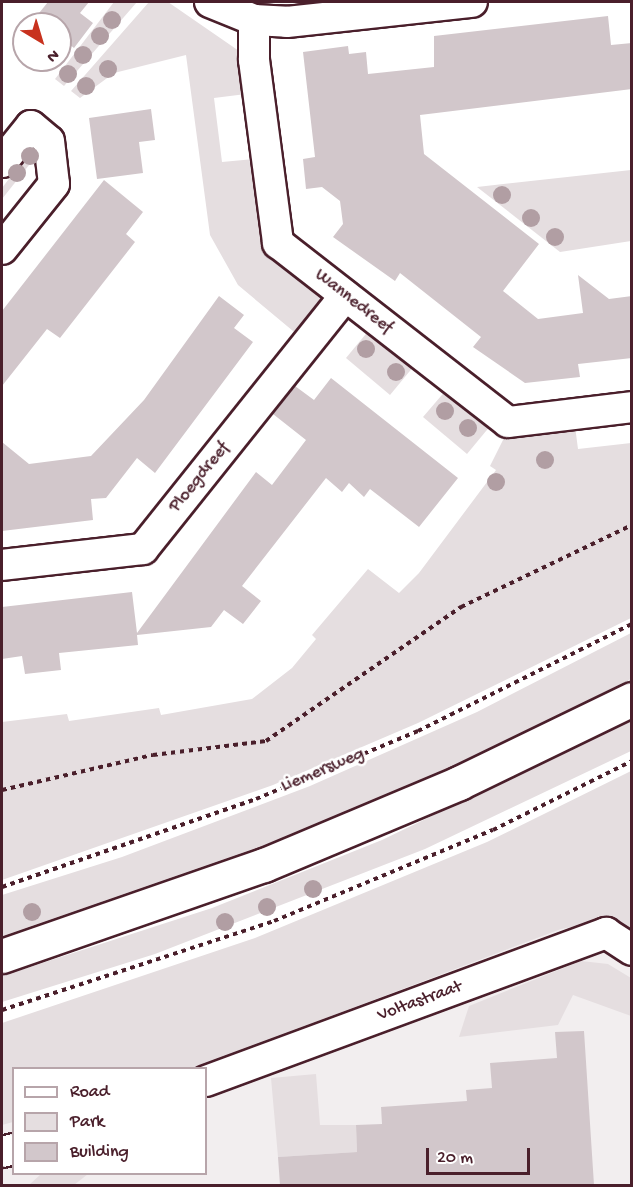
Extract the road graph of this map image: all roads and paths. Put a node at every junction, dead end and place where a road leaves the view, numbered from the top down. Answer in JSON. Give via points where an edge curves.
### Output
{"nodes":[{"id":1,"x":210,"y":2,"type":"edge"},
{"id":2,"x":472,"y":2,"type":"edge"},
{"id":3,"x":254,"y":20,"type":"junction"},
{"id":4,"x":2,"y":162,"type":"edge"},
{"id":5,"x":2,"y":249,"type":"edge"},
{"id":6,"x":345,"y":296,"type":"junction"},
{"id":7,"x":632,"y":407,"type":"edge"},
{"id":8,"x":632,"y":525,"type":"edge"},
{"id":9,"x":2,"y":565,"type":"edge"},
{"id":10,"x":632,"y":624,"type":"edge"},
{"id":11,"x":632,"y":699,"type":"edge"},
{"id":12,"x":632,"y":761,"type":"edge"},
{"id":13,"x":2,"y":790,"type":"edge"},
{"id":14,"x":2,"y":887,"type":"edge"},
{"id":15,"x":632,"y":950,"type":"edge"},
{"id":16,"x":2,"y":956,"type":"edge"},
{"id":17,"x":2,"y":1010,"type":"edge"},
{"id":18,"x":207,"y":1082,"type":"edge"}],
"edges":[{"from":1,"to":3,"type":"street"},
{"from":2,"to":3,"type":"street","via":[[315,22]]},
{"from":3,"to":6,"type":"street","name":"Wannedreef","via":[[254,60],[278,243]]},
{"from":4,"to":5,"type":"street","via":[[31,126],[49,141],[54,184]]},
{"from":6,"to":7,"type":"street","name":"Wannedreef","via":[[508,422]]},
{"from":6,"to":9,"type":"street","name":"Ploegdreef","via":[[143,549]]},
{"from":8,"to":13,"type":"path","via":[[461,607],[266,741],[153,755]]},
{"from":10,"to":14,"type":"path","name":"Liemersweg","via":[[418,731],[256,800]]},
{"from":11,"to":16,"type":"main road","via":[[459,783],[264,865]]},
{"from":12,"to":17,"type":"path","via":[[493,830],[273,921]]},
{"from":15,"to":18,"type":"street","name":"Voltastraat","via":[[606,933]]}]}
